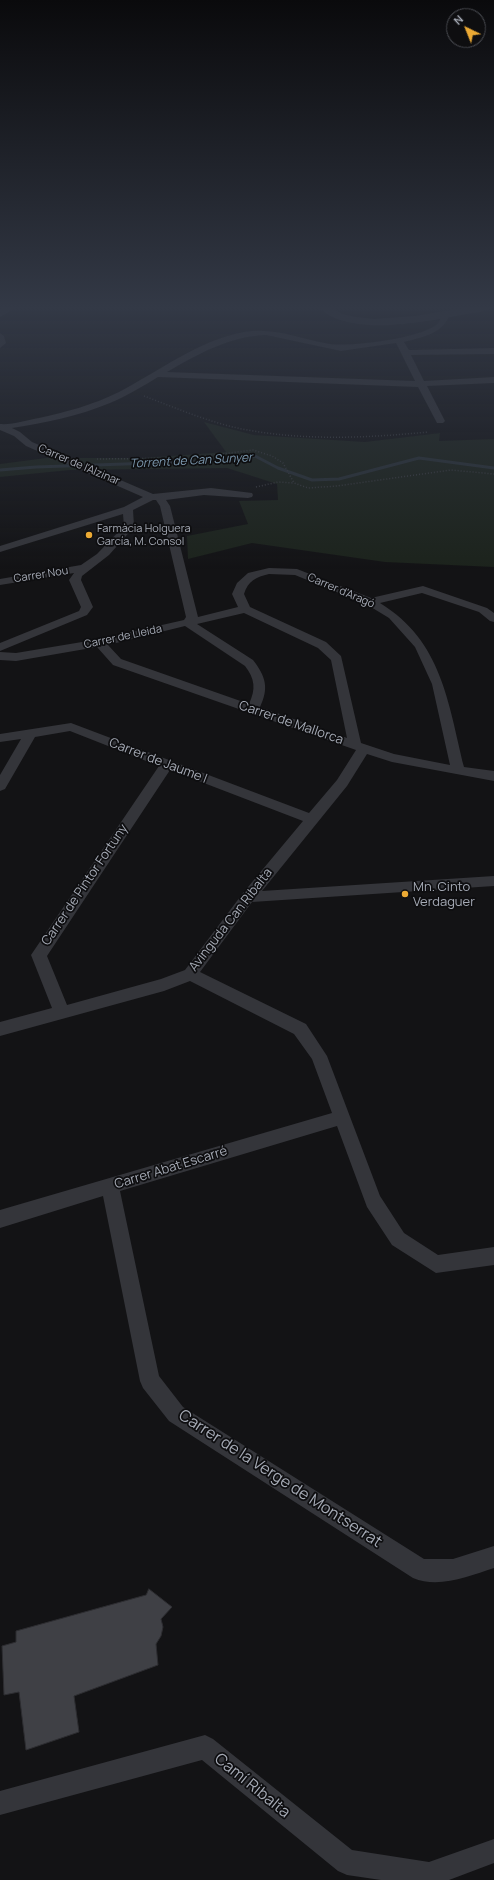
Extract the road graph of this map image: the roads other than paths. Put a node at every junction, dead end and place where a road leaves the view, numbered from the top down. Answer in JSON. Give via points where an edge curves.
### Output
{"nodes":[{"id":1,"x":119,"y":394,"type":"edge"},
{"id":2,"x":425,"y":394,"type":"edge"},
{"id":3,"x":440,"y":421,"type":"dead end"},
{"id":4,"x":2,"y":427,"type":"edge"},
{"id":5,"x":245,"y":494,"type":"road end"},
{"id":6,"x":156,"y":498,"type":"junction"},
{"id":7,"x":128,"y":509,"type":"junction"},
{"id":8,"x":0,"y":549,"type":"edge"},
{"id":9,"x":82,"y":568,"type":"junction"},
{"id":10,"x":0,"y":582,"type":"edge"},
{"id":11,"x":370,"y":602,"type":"junction"},
{"id":12,"x":245,"y":609,"type":"junction"},
{"id":13,"x":494,"y":619,"type":"edge"},
{"id":14,"x":188,"y":623,"type":"junction"},
{"id":15,"x":100,"y":643,"type":"junction"},
{"id":16,"x":0,"y":647,"type":"edge"},
{"id":17,"x":0,"y":656,"type":"edge"},
{"id":18,"x":253,"y":710,"type":"junction"},
{"id":19,"x":31,"y":733,"type":"junction"},
{"id":20,"x":0,"y":738,"type":"edge"},
{"id":21,"x":360,"y":746,"type":"junction"},
{"id":22,"x":167,"y":764,"type":"junction"},
{"id":23,"x":458,"y":771,"type":"junction"},
{"id":24,"x":494,"y":776,"type":"edge"},
{"id":25,"x":0,"y":786,"type":"edge"},
{"id":26,"x":313,"y":820,"type":"junction"},
{"id":27,"x":494,"y":880,"type":"edge"},
{"id":28,"x":248,"y":897,"type":"junction"},
{"id":29,"x":190,"y":974,"type":"junction"},
{"id":30,"x":62,"y":1013,"type":"junction"},
{"id":31,"x":0,"y":1029,"type":"edge"},
{"id":32,"x":342,"y":1117,"type":"junction"},
{"id":33,"x":110,"y":1186,"type":"junction"},
{"id":34,"x":0,"y":1219,"type":"edge"},
{"id":35,"x":494,"y":1256,"type":"edge"},
{"id":36,"x":494,"y":1557,"type":"edge"},
{"id":37,"x":0,"y":1803,"type":"edge"},
{"id":38,"x":494,"y":1851,"type":"edge"}],
"edges":[{"from":1,"to":4,"type":"street","via":[[87,408]]},
{"from":2,"to":3,"type":"street"},
{"from":4,"to":6,"type":"street","name":"Carrer de l'Alzinar","via":[[17,434],[29,444]]},
{"from":5,"to":6,"type":"street","via":[[216,490]]},
{"from":6,"to":7,"type":"street"},
{"from":6,"to":14,"type":"street","via":[[166,506],[192,617]]},
{"from":7,"to":8,"type":"street"},
{"from":7,"to":9,"type":"street","via":[[129,526],[101,556]]},
{"from":9,"to":10,"type":"street","name":"Carrer Nou"},
{"from":9,"to":16,"type":"street","via":[[75,580],[87,608],[83,613]]},
{"from":11,"to":12,"type":"street","name":"Carrer d'Aragó","via":[[297,572],[269,571],[252,575],[241,585],[238,594]]},
{"from":11,"to":13,"type":"street","via":[[423,589],[483,610]]},
{"from":11,"to":23,"type":"street","name":"Carrer d'Aragó","via":[[393,616],[420,646],[438,684]]},
{"from":12,"to":14,"type":"street","name":"Carrer de Lleida"},
{"from":12,"to":21,"type":"street","via":[[322,645],[337,659]]},
{"from":14,"to":15,"type":"street","name":"Carrer de Lleida"},
{"from":14,"to":18,"type":"street","via":[[249,663],[256,671],[261,680],[260,696]]},
{"from":15,"to":17,"type":"street","name":"Carrer de Lleida","via":[[16,657]]},
{"from":15,"to":18,"type":"street","name":"Carrer de Mallorca","via":[[117,662]]},
{"from":18,"to":21,"type":"street","name":"Carrer de Mallorca"},
{"from":19,"to":20,"type":"street","name":"Carrer de Jaume I"},
{"from":19,"to":22,"type":"street","name":"Carrer de Jaume I","via":[[70,727]]},
{"from":19,"to":25,"type":"street"},
{"from":21,"to":23,"type":"street","name":"Carrer de Mallorca","via":[[392,758]]},
{"from":21,"to":26,"type":"street","name":"Avinguda Can Ribalta","via":[[342,783]]},
{"from":22,"to":26,"type":"street","name":"Carrer de Jaume I"},
{"from":22,"to":30,"type":"street","name":"Carrer de Pintor Fortuny","via":[[39,955]]},
{"from":23,"to":24,"type":"street","name":"Carrer de Mallorca"},
{"from":26,"to":28,"type":"street","name":"Avinguda Can Ribalta"},
{"from":27,"to":28,"type":"street"},
{"from":28,"to":29,"type":"street","name":"Avinguda Can Ribalta"},
{"from":29,"to":30,"type":"street","name":"Avinguda Can Ribalta","via":[[164,985]]},
{"from":29,"to":32,"type":"street","via":[[300,1029],[319,1056]]},
{"from":30,"to":31,"type":"street","name":"Avinguda Can Ribalta"},
{"from":32,"to":33,"type":"street","name":"Carrer Abat Escarré"},
{"from":32,"to":35,"type":"street","via":[[373,1201],[398,1239],[436,1264]]},
{"from":33,"to":34,"type":"street","name":"Carrer Abat Escarré"},
{"from":33,"to":36,"type":"street","name":"Carrer de la Verge de Montserrat","via":[[150,1381],[176,1414],[421,1570],[453,1570]]},
{"from":37,"to":38,"type":"street","name":"Camí Ribalta","via":[[205,1747],[347,1862],[429,1875]]}]}
